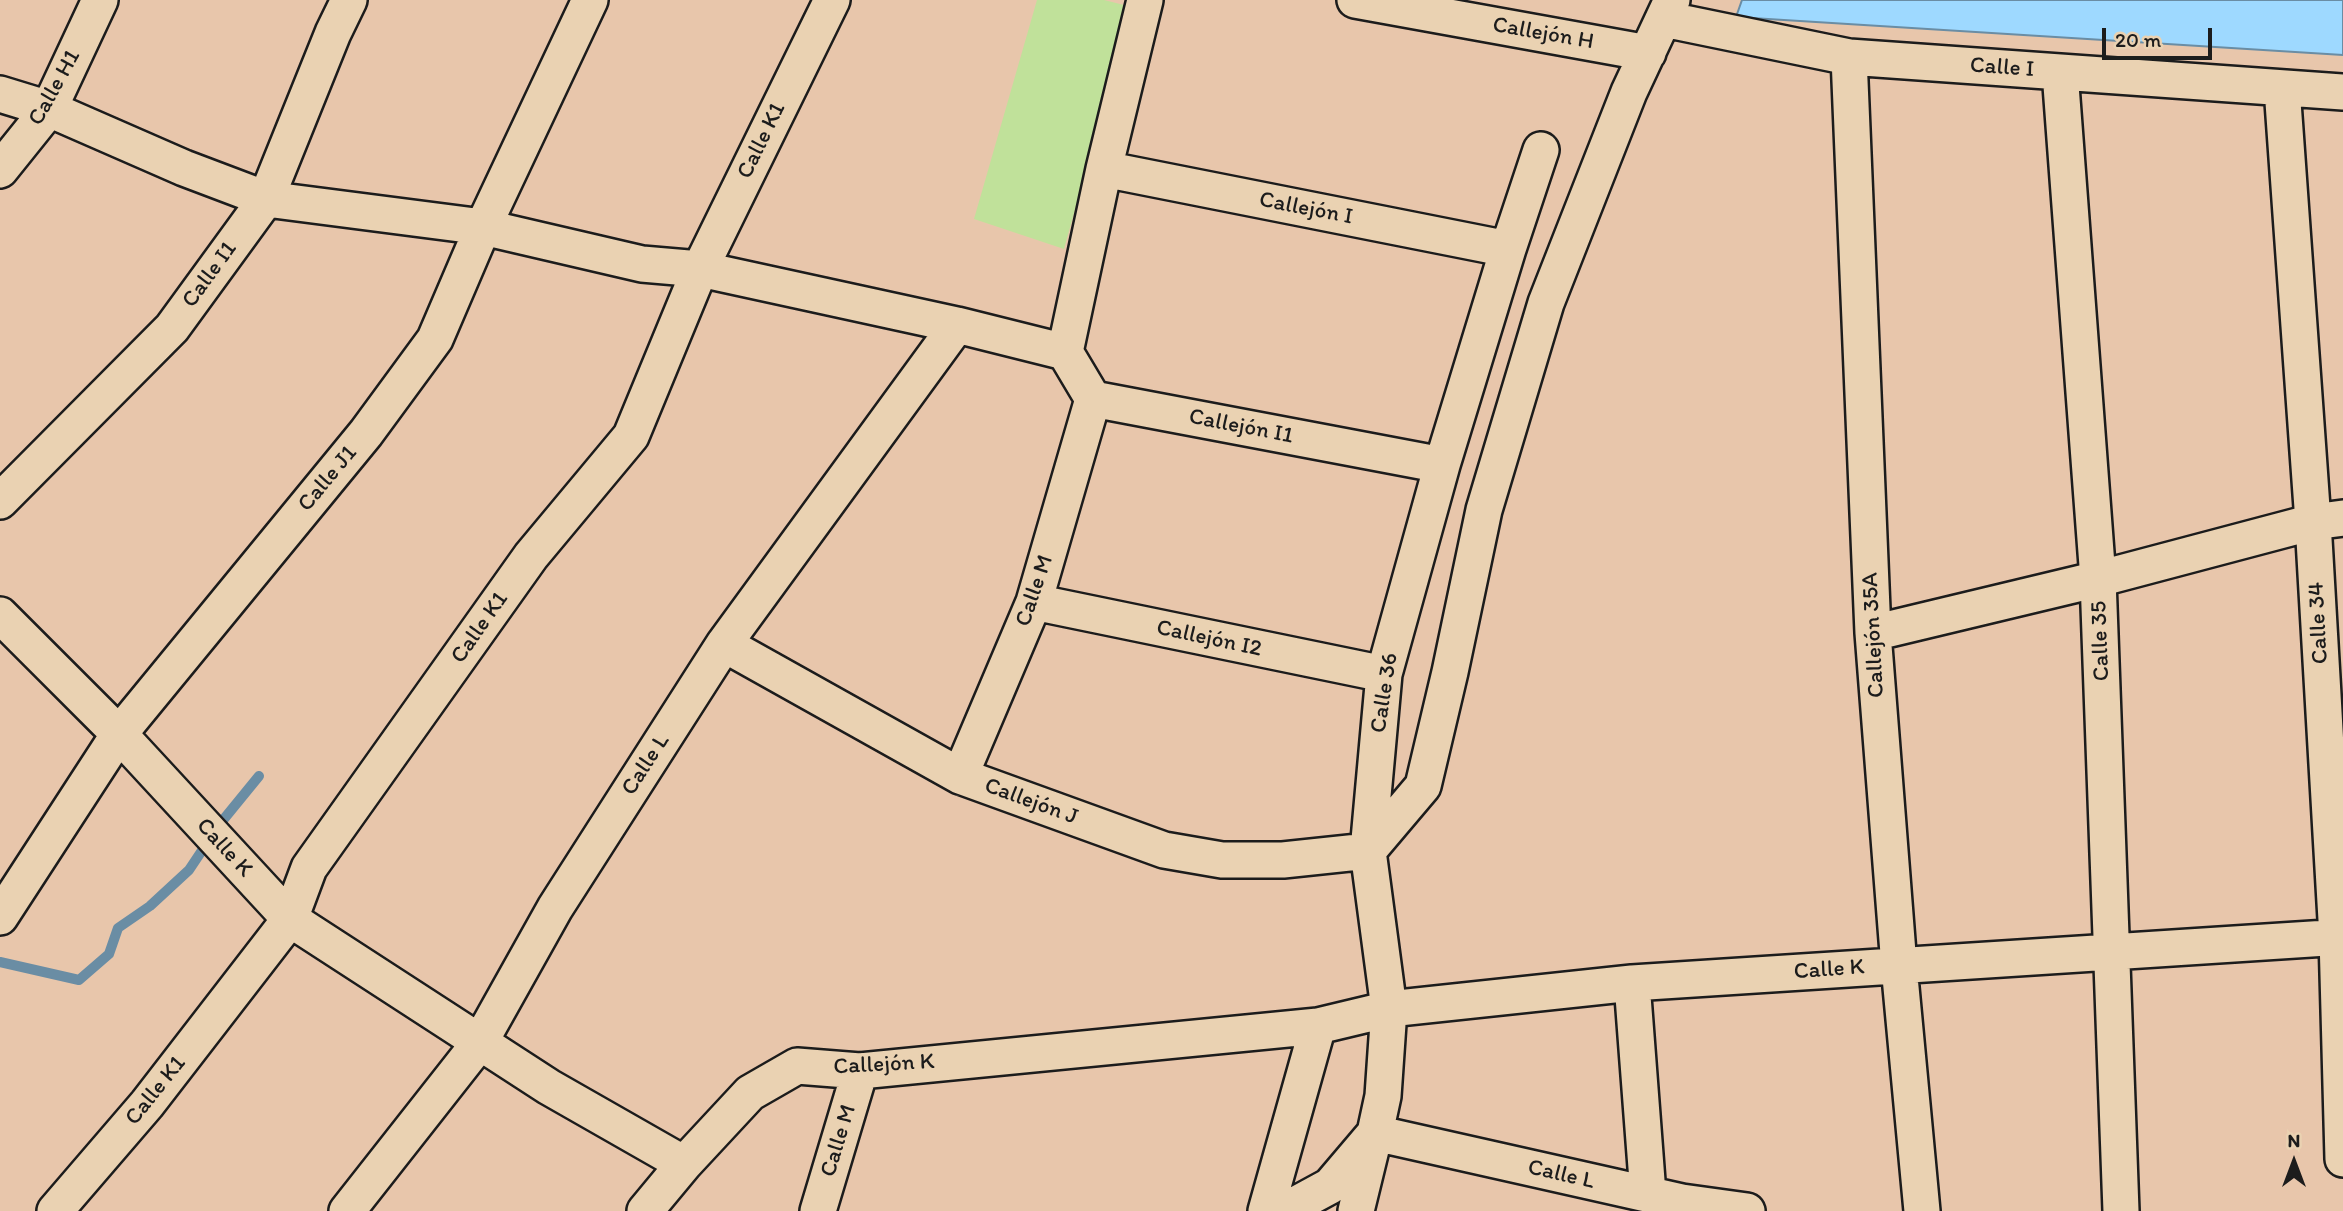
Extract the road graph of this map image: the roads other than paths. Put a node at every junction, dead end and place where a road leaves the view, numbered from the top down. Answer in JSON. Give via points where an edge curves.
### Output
{"nodes":[{"id":1,"x":100,"y":0,"type":"edge"},
{"id":2,"x":349,"y":0,"type":"edge"},
{"id":3,"x":590,"y":0,"type":"edge"},
{"id":4,"x":832,"y":0,"type":"edge"},
{"id":5,"x":1145,"y":0,"type":"edge"},
{"id":6,"x":1354,"y":0,"type":"edge"},
{"id":7,"x":1668,"y":10,"type":"edge"},
{"id":8,"x":1648,"y":53,"type":"junction"},
{"id":9,"x":1849,"y":57,"type":"junction"},
{"id":10,"x":2060,"y":72,"type":"junction"},
{"id":11,"x":2282,"y":88,"type":"junction"},
{"id":12,"x":2343,"y":92,"type":"edge"},
{"id":13,"x":0,"y":94,"type":"edge"},
{"id":14,"x":48,"y":109,"type":"junction"},
{"id":15,"x":1541,"y":150,"type":"dead end"},
{"id":16,"x":1104,"y":169,"type":"junction"},
{"id":17,"x":0,"y":170,"type":"edge"},
{"id":18,"x":266,"y":199,"type":"junction"},
{"id":19,"x":483,"y":227,"type":"junction"},
{"id":20,"x":1508,"y":250,"type":"junction"},
{"id":21,"x":700,"y":269,"type":"junction"},
{"id":22,"x":957,"y":325,"type":"junction"},
{"id":23,"x":1065,"y":352,"type":"junction"},
{"id":24,"x":1093,"y":399,"type":"junction"},
{"id":25,"x":1442,"y":465,"type":"junction"},
{"id":26,"x":0,"y":501,"type":"edge"},
{"id":27,"x":2328,"y":520,"type":"edge"},
{"id":28,"x":2098,"y":579,"type":"junction"},
{"id":29,"x":1034,"y":602,"type":"junction"},
{"id":30,"x":0,"y":615,"type":"edge"},
{"id":31,"x":1873,"y":633,"type":"junction"},
{"id":32,"x":724,"y":644,"type":"junction"},
{"id":33,"x":1384,"y":674,"type":"junction"},
{"id":34,"x":119,"y":734,"type":"junction"},
{"id":35,"x":960,"y":776,"type":"junction"},
{"id":36,"x":1368,"y":851,"type":"junction"},
{"id":37,"x":0,"y":917,"type":"edge"},
{"id":38,"x":290,"y":919,"type":"junction"},
{"id":39,"x":2340,"y":937,"type":"edge"},
{"id":40,"x":2111,"y":952,"type":"junction"},
{"id":41,"x":1899,"y":966,"type":"junction"},
{"id":42,"x":1632,"y":984,"type":"junction"},
{"id":43,"x":1389,"y":1009,"type":"junction"},
{"id":44,"x":1318,"y":1026,"type":"junction"},
{"id":45,"x":480,"y":1042,"type":"junction"},
{"id":46,"x":860,"y":1071,"type":"junction"},
{"id":47,"x":1375,"y":1133,"type":"junction"},
{"id":48,"x":2343,"y":1159,"type":"edge"},
{"id":49,"x":684,"y":1164,"type":"junction"},
{"id":50,"x":1648,"y":1194,"type":"junction"},
{"id":51,"x":1681,"y":1207,"type":"edge"},
{"id":52,"x":55,"y":1211,"type":"edge"},
{"id":53,"x":348,"y":1211,"type":"edge"},
{"id":54,"x":645,"y":1211,"type":"edge"},
{"id":55,"x":818,"y":1211,"type":"edge"},
{"id":56,"x":1266,"y":1211,"type":"edge"},
{"id":57,"x":1284,"y":1211,"type":"edge"},
{"id":58,"x":1356,"y":1211,"type":"edge"},
{"id":59,"x":1747,"y":1211,"type":"edge"},
{"id":60,"x":1922,"y":1211,"type":"edge"},
{"id":61,"x":2121,"y":1211,"type":"edge"}],
"edges":[{"from":1,"to":14,"type":"street","name":"Calle H1"},
{"from":2,"to":18,"type":"street","name":"Calle I1"},
{"from":3,"to":19,"type":"street","name":"Calle J1"},
{"from":4,"to":21,"type":"street","name":"Calle K1"},
{"from":5,"to":16,"type":"street"},
{"from":6,"to":8,"type":"street","name":"Callejón H"},
{"from":7,"to":8,"type":"street"},
{"from":7,"to":9,"type":"street","name":"Calle I"},
{"from":8,"to":36,"type":"street","via":[[1546,303],[1484,510],[1423,786]]},
{"from":9,"to":10,"type":"street","name":"Calle I"},
{"from":9,"to":31,"type":"street","name":"Callejón 35A"},
{"from":10,"to":11,"type":"street","name":"Calle I"},
{"from":10,"to":28,"type":"street","name":"Calle 35"},
{"from":11,"to":12,"type":"street","name":"Calle I"},
{"from":11,"to":27,"type":"street","name":"Calle 34"},
{"from":13,"to":14,"type":"street"},
{"from":14,"to":17,"type":"street","name":"Calle H1"},
{"from":14,"to":18,"type":"street"},
{"from":15,"to":20,"type":"street","name":"Calle 36"},
{"from":16,"to":20,"type":"street","name":"Callejón I"},
{"from":16,"to":23,"type":"street"},
{"from":18,"to":19,"type":"street"},
{"from":18,"to":26,"type":"street","name":"Calle I1","via":[[172,328]]},
{"from":19,"to":21,"type":"street","via":[[642,264]]},
{"from":19,"to":34,"type":"street","name":"Calle J1","via":[[428,349],[366,433]]},
{"from":20,"to":25,"type":"street","name":"Calle 36"},
{"from":21,"to":22,"type":"street"},
{"from":21,"to":38,"type":"street","name":"Calle K1","via":[[631,436],[531,556],[324,846],[309,868]]},
{"from":22,"to":23,"type":"street"},
{"from":22,"to":32,"type":"street","name":"Calle L"},
{"from":23,"to":24,"type":"street"},
{"from":24,"to":25,"type":"street","name":"Callejón I1"},
{"from":24,"to":29,"type":"street","name":"Calle M"},
{"from":25,"to":33,"type":"street","name":"Calle 36"},
{"from":27,"to":28,"type":"street"},
{"from":27,"to":39,"type":"street","name":"Calle 34"},
{"from":28,"to":31,"type":"street"},
{"from":28,"to":40,"type":"street","name":"Calle 35"},
{"from":29,"to":33,"type":"street","name":"Callejón I2"},
{"from":29,"to":35,"type":"street","name":"Calle M"},
{"from":30,"to":34,"type":"street","name":"Calle K"},
{"from":31,"to":41,"type":"street","name":"Callejón 35A"},
{"from":32,"to":35,"type":"street","name":"Callejón J"},
{"from":32,"to":45,"type":"street","name":"Calle L","via":[[555,908]]},
{"from":33,"to":36,"type":"street","name":"Calle 36"},
{"from":34,"to":37,"type":"street","name":"Calle J1"},
{"from":34,"to":38,"type":"street","name":"Calle K"},
{"from":35,"to":36,"type":"street","name":"Callejón J","via":[[1164,850],[1222,860],[1283,860]]},
{"from":36,"to":43,"type":"street","name":"Calle 36"},
{"from":38,"to":45,"type":"street","name":"Calle K"},
{"from":38,"to":52,"type":"street","name":"Calle K1","via":[[147,1104]]},
{"from":39,"to":40,"type":"street","name":"Calle K"},
{"from":39,"to":48,"type":"street","name":"Calle 34"},
{"from":40,"to":41,"type":"street","name":"Calle K"},
{"from":40,"to":61,"type":"street","name":"Calle 35"},
{"from":41,"to":42,"type":"street","name":"Calle K"},
{"from":41,"to":60,"type":"street","name":"Callejón 35A"},
{"from":42,"to":43,"type":"street","name":"Calle K"},
{"from":42,"to":50,"type":"street"},
{"from":43,"to":44,"type":"street","name":"Calle K"},
{"from":43,"to":47,"type":"street","name":"Calle 36","via":[[1383,1096]]},
{"from":44,"to":46,"type":"street","name":"Callejón K"},
{"from":44,"to":56,"type":"street"},
{"from":45,"to":49,"type":"street"},
{"from":45,"to":53,"type":"street","name":"Calle L"},
{"from":46,"to":49,"type":"street","name":"Callejón K","via":[[797,1066],[750,1094]]},
{"from":46,"to":55,"type":"street","name":"Calle M"},
{"from":47,"to":50,"type":"street","name":"Calle L"},
{"from":47,"to":57,"type":"street","name":"Calle 36","via":[[1330,1186]]},
{"from":47,"to":58,"type":"street"},
{"from":49,"to":54,"type":"street","name":"Callejón K"},
{"from":50,"to":51,"type":"street","name":"Calle L"},
{"from":51,"to":59,"type":"street","name":"Calle L"}]}
